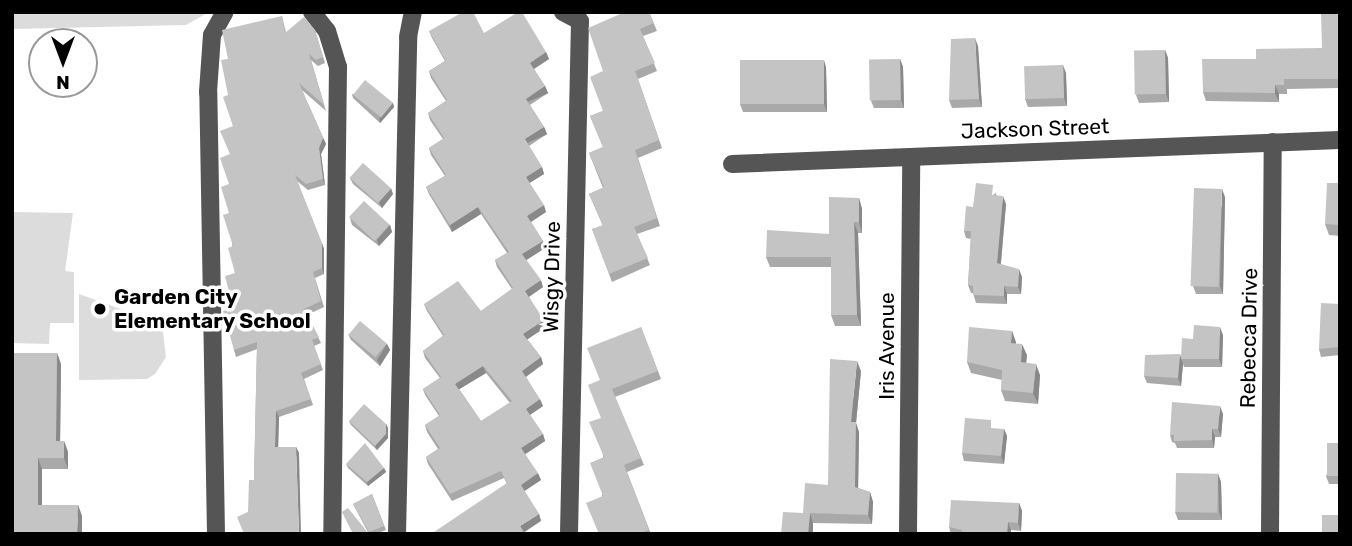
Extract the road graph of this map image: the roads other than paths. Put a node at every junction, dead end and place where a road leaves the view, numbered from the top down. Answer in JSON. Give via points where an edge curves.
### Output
{"nodes":[{"id":1,"x":225,"y":12,"type":"edge"},
{"id":2,"x":312,"y":12,"type":"edge"},
{"id":3,"x":413,"y":12,"type":"edge"},
{"id":4,"x":563,"y":12,"type":"edge"},
{"id":5,"x":1340,"y":140,"type":"edge"},
{"id":6,"x":1273,"y":142,"type":"junction"},
{"id":7,"x":911,"y":158,"type":"junction"},
{"id":8,"x":732,"y":164,"type":"dead end"},
{"id":9,"x":216,"y":534,"type":"edge"},
{"id":10,"x":332,"y":534,"type":"edge"},
{"id":11,"x":397,"y":534,"type":"edge"},
{"id":12,"x":569,"y":534,"type":"edge"},
{"id":13,"x":908,"y":534,"type":"edge"},
{"id":14,"x":1270,"y":534,"type":"edge"}],
"edges":[{"from":1,"to":9,"type":"street","via":[[212,35],[208,92]]},
{"from":2,"to":10,"type":"street","via":[[327,31],[338,67]]},
{"from":3,"to":11,"type":"street","via":[[408,37]]},
{"from":4,"to":12,"type":"street","name":"Wisgy Drive","via":[[580,20]]},
{"from":5,"to":6,"type":"street","name":"Jackson Street"},
{"from":6,"to":7,"type":"street","name":"Jackson Street"},
{"from":6,"to":14,"type":"street","name":"Rebecca Drive"},
{"from":7,"to":8,"type":"street","name":"Jackson Street"},
{"from":7,"to":13,"type":"street","name":"Iris Avenue"}]}
